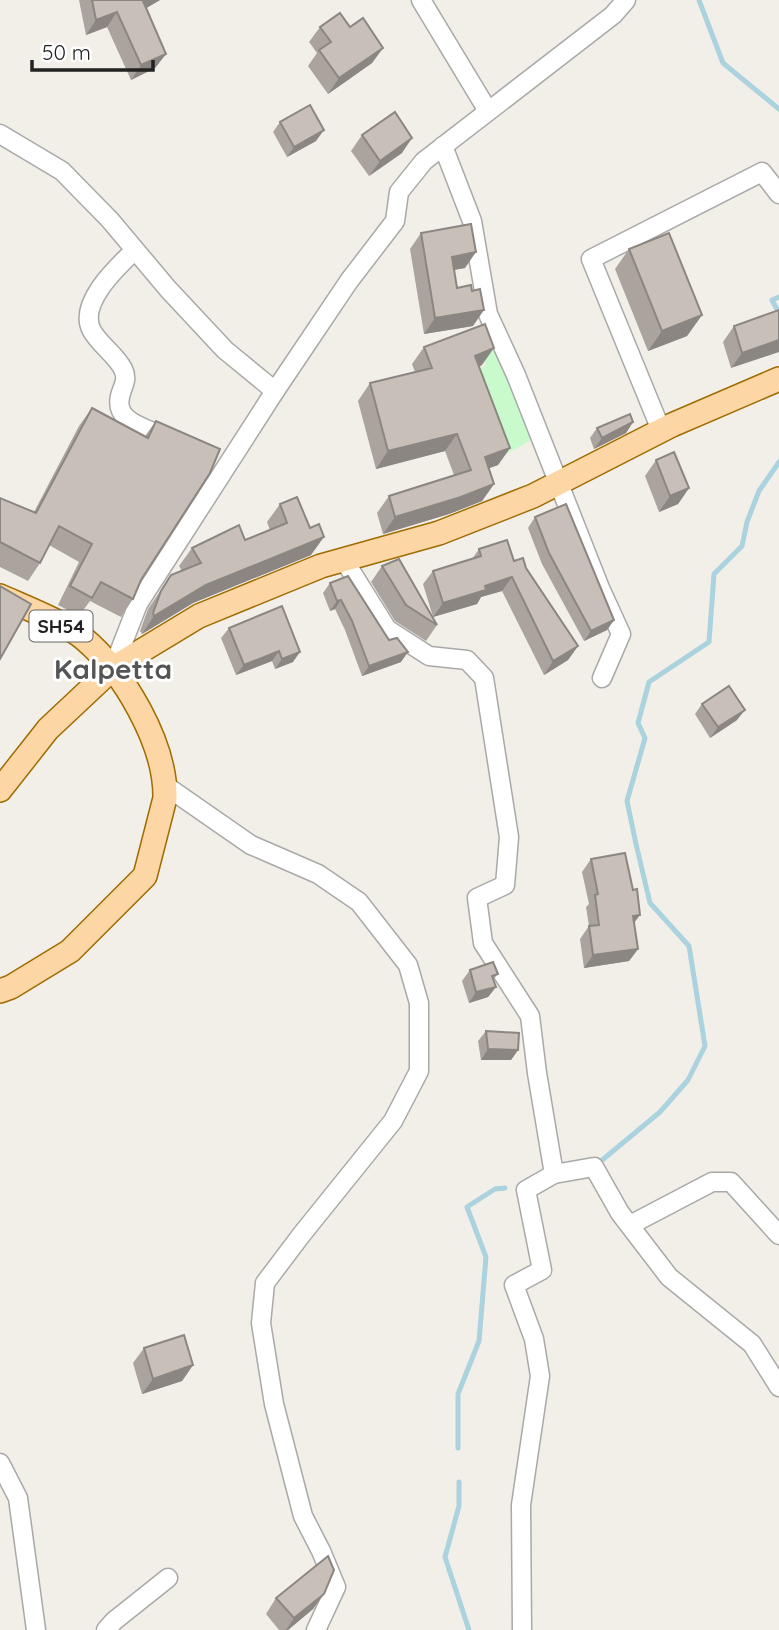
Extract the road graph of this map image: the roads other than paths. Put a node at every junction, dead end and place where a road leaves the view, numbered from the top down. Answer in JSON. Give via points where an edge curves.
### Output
{"nodes":[{"id":1,"x":421,"y":0,"type":"edge"},
{"id":2,"x":626,"y":0,"type":"edge"},
{"id":3,"x":488,"y":111,"type":"junction"},
{"id":4,"x":0,"y":134,"type":"edge"},
{"id":5,"x":443,"y":146,"type":"junction"},
{"id":6,"x":779,"y":194,"type":"edge"},
{"id":7,"x":135,"y":250,"type":"junction"},
{"id":8,"x":779,"y":379,"type":"edge"},
{"id":9,"x":275,"y":391,"type":"junction"},
{"id":10,"x":661,"y":430,"type":"junction"},
{"id":11,"x":184,"y":444,"type":"edge"},
{"id":12,"x":207,"y":454,"type":"edge"},
{"id":13,"x":229,"y":464,"type":"junction"},
{"id":14,"x":559,"y":483,"type":"junction"},
{"id":15,"x":344,"y":560,"type":"junction"},
{"id":16,"x":0,"y":597,"type":"edge"},
{"id":17,"x":113,"y":668,"type":"junction"},
{"id":18,"x":602,"y":678,"type":"dead end"},
{"id":19,"x":166,"y":786,"type":"junction"},
{"id":20,"x":0,"y":790,"type":"edge"},
{"id":21,"x":0,"y":991,"type":"edge"},
{"id":22,"x":554,"y":1174,"type":"junction"},
{"id":23,"x":630,"y":1226,"type":"junction"},
{"id":24,"x":779,"y":1235,"type":"edge"},
{"id":25,"x":779,"y":1387,"type":"edge"},
{"id":26,"x":0,"y":1463,"type":"edge"},
{"id":27,"x":169,"y":1578,"type":"dead end"},
{"id":28,"x":36,"y":1630,"type":"edge"},
{"id":29,"x":106,"y":1630,"type":"edge"},
{"id":30,"x":316,"y":1630,"type":"edge"},
{"id":31,"x":522,"y":1630,"type":"edge"}],
"edges":[{"from":1,"to":3,"type":"street"},
{"from":2,"to":3,"type":"street","via":[[613,15]]},
{"from":3,"to":5,"type":"street"},
{"from":4,"to":7,"type":"street","via":[[62,171]]},
{"from":5,"to":9,"type":"street","via":[[424,160],[399,192],[395,221]]},
{"from":5,"to":14,"type":"street","via":[[472,221],[488,314]]},
{"from":6,"to":10,"type":"street","via":[[762,173],[591,259]]},
{"from":7,"to":9,"type":"street","via":[[225,350]]},
{"from":7,"to":11,"type":"street","via":[[108,276],[88,320],[92,332],[123,368],[126,379],[119,410],[125,419]]},
{"from":8,"to":10,"type":"main road"},
{"from":9,"to":13,"type":"street"},
{"from":10,"to":14,"type":"main road"},
{"from":12,"to":13,"type":"street"},
{"from":13,"to":17,"type":"street","via":[[138,604]]},
{"from":14,"to":15,"type":"main road","via":[[439,533]]},
{"from":14,"to":18,"type":"street","via":[[621,634]]},
{"from":15,"to":17,"type":"main road","via":[[199,616]]},
{"from":15,"to":22,"type":"street","via":[[387,629],[429,656],[467,660],[484,678],[509,837],[505,886],[477,898],[483,943],[530,1016]]},
{"from":16,"to":17,"type":"main road","number":"SH54","via":[[81,636]]},
{"from":17,"to":19,"type":"main road","via":[[155,742]]},
{"from":17,"to":20,"type":"main road","via":[[48,729]]},
{"from":19,"to":21,"type":"main road","via":[[145,876],[70,951]]},
{"from":19,"to":30,"type":"street","via":[[251,845],[317,874],[359,902],[408,965],[419,1003],[419,1071],[393,1121],[265,1283],[261,1323],[274,1404],[303,1516],[336,1587]]},
{"from":22,"to":23,"type":"street","via":[[594,1167]]},
{"from":22,"to":31,"type":"street","via":[[526,1189],[542,1270],[514,1285],[534,1339],[540,1376],[521,1505]]},
{"from":23,"to":24,"type":"street","via":[[712,1182],[731,1182]]},
{"from":23,"to":25,"type":"street","via":[[669,1277],[752,1344]]},
{"from":26,"to":28,"type":"street","via":[[18,1498]]},
{"from":27,"to":29,"type":"street"}]}
